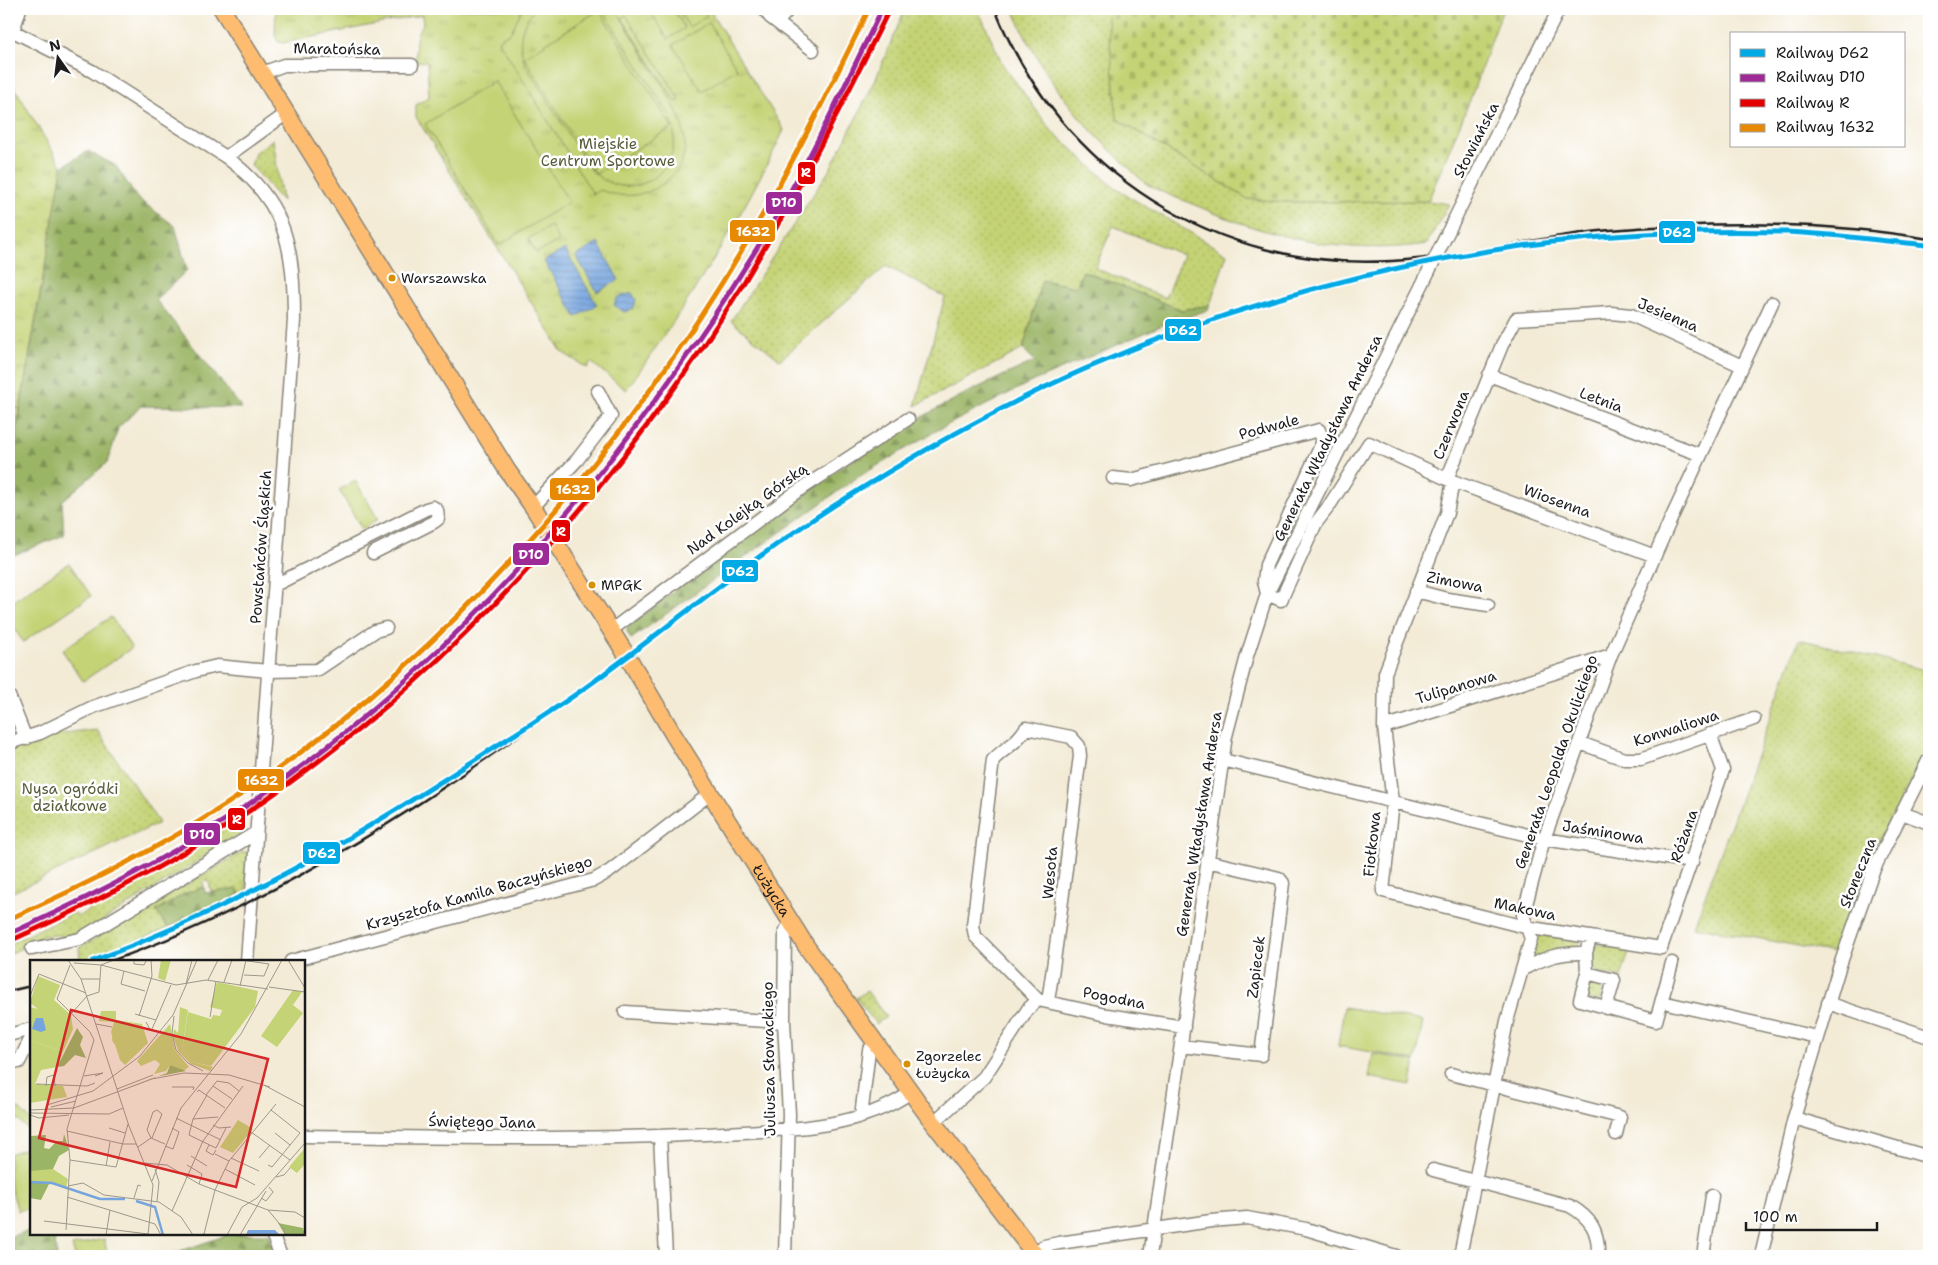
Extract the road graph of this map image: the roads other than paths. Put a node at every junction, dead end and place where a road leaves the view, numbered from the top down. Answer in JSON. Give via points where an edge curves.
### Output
{"nodes":[{"id":1,"x":20,"y":9,"type":"edge"},
{"id":2,"x":222,"y":9,"type":"edge"},
{"id":3,"x":789,"y":9,"type":"edge"},
{"id":4,"x":1559,"y":9,"type":"edge"},
{"id":5,"x":767,"y":13,"type":"edge"},
{"id":6,"x":11,"y":30,"type":"edge"},
{"id":7,"x":813,"y":50,"type":"dead end"},
{"id":8,"x":412,"y":65,"type":"dead end"},
{"id":9,"x":262,"y":73,"type":"junction"},
{"id":10,"x":287,"y":113,"type":"junction"},
{"id":11,"x":226,"y":157,"type":"junction"},
{"id":12,"x":1422,"y":285,"type":"joint"},
{"id":13,"x":1772,"y":303,"type":"dead end"},
{"id":14,"x":1516,"y":319,"type":"joint"},
{"id":15,"x":1742,"y":366,"type":"junction"},
{"id":16,"x":1489,"y":375,"type":"junction"},
{"id":17,"x":598,"y":391,"type":"dead end"},
{"id":18,"x":908,"y":419,"type":"dead end"},
{"id":19,"x":1701,"y":455,"type":"junction"},
{"id":20,"x":1113,"y":478,"type":"dead end"},
{"id":21,"x":1450,"y":480,"type":"junction"},
{"id":22,"x":533,"y":507,"type":"junction"},
{"id":23,"x":373,"y":554,"type":"dead end"},
{"id":24,"x":1655,"y":556,"type":"junction"},
{"id":25,"x":275,"y":585,"type":"junction"},
{"id":26,"x":1416,"y":591,"type":"junction"},
{"id":27,"x":1268,"y":594,"type":"junction"},
{"id":28,"x":1488,"y":605,"type":"dead end"},
{"id":29,"x":386,"y":628,"type":"dead end"},
{"id":30,"x":610,"y":631,"type":"junction"},
{"id":31,"x":1611,"y":655,"type":"junction"},
{"id":32,"x":268,"y":671,"type":"junction"},
{"id":33,"x":9,"y":696,"type":"edge"},
{"id":34,"x":1754,"y":719,"type":"dead end"},
{"id":35,"x":1384,"y":727,"type":"junction"},
{"id":36,"x":1710,"y":734,"type":"junction"},
{"id":37,"x":26,"y":739,"type":"junction"},
{"id":38,"x":9,"y":743,"type":"edge"},
{"id":39,"x":1580,"y":743,"type":"junction"},
{"id":40,"x":1929,"y":759,"type":"edge"},
{"id":41,"x":1223,"y":760,"type":"junction"},
{"id":42,"x":711,"y":793,"type":"junction"},
{"id":43,"x":1393,"y":802,"type":"junction"},
{"id":44,"x":1902,"y":814,"type":"junction"},
{"id":45,"x":1929,"y":823,"type":"edge"},
{"id":46,"x":254,"y":834,"type":"junction"},
{"id":47,"x":1544,"y":839,"type":"junction"},
{"id":48,"x":1207,"y":861,"type":"junction"},
{"id":49,"x":1692,"y":862,"type":"junction"},
{"id":50,"x":1383,"y":891,"type":"joint"},
{"id":51,"x":791,"y":923,"type":"junction"},
{"id":52,"x":1525,"y":927,"type":"junction"},
{"id":53,"x":1590,"y":938,"type":"junction"},
{"id":54,"x":1661,"y":948,"type":"joint"},
{"id":55,"x":32,"y":949,"type":"dead end"},
{"id":56,"x":1586,"y":953,"type":"junction"},
{"id":57,"x":247,"y":960,"type":"edge"},
{"id":58,"x":295,"y":960,"type":"edge"},
{"id":59,"x":1672,"y":963,"type":"dead end"},
{"id":60,"x":1523,"y":969,"type":"junction"},
{"id":61,"x":1587,"y":973,"type":"junction"},
{"id":62,"x":1043,"y":1001,"type":"junction"},
{"id":63,"x":1671,"y":1004,"type":"dead end"},
{"id":64,"x":1828,"y":1004,"type":"junction"},
{"id":65,"x":1606,"y":1008,"type":"junction"},
{"id":66,"x":625,"y":1012,"type":"dead end"},
{"id":67,"x":784,"y":1022,"type":"junction"},
{"id":68,"x":1184,"y":1027,"type":"junction"},
{"id":69,"x":30,"y":1029,"type":"edge"},
{"id":70,"x":9,"y":1035,"type":"edge"},
{"id":71,"x":1817,"y":1037,"type":"junction"},
{"id":72,"x":1929,"y":1037,"type":"edge"},
{"id":73,"x":30,"y":1040,"type":"edge"},
{"id":74,"x":875,"y":1044,"type":"junction"},
{"id":75,"x":1181,"y":1046,"type":"junction"},
{"id":76,"x":20,"y":1062,"type":"edge"},
{"id":77,"x":1451,"y":1074,"type":"dead end"},
{"id":78,"x":1494,"y":1084,"type":"junction"},
{"id":79,"x":911,"y":1092,"type":"junction"},
{"id":80,"x":861,"y":1117,"type":"junction"},
{"id":81,"x":1794,"y":1118,"type":"junction"},
{"id":82,"x":934,"y":1124,"type":"junction"},
{"id":83,"x":788,"y":1130,"type":"junction"},
{"id":84,"x":1616,"y":1134,"type":"dead end"},
{"id":85,"x":305,"y":1136,"type":"edge"},
{"id":86,"x":660,"y":1136,"type":"junction"},
{"id":87,"x":1929,"y":1157,"type":"edge"},
{"id":88,"x":1433,"y":1170,"type":"dead end"},
{"id":89,"x":1474,"y":1179,"type":"junction"},
{"id":90,"x":1712,"y":1196,"type":"dead end"},
{"id":91,"x":1155,"y":1230,"type":"junction"},
{"id":92,"x":272,"y":1235,"type":"edge"},
{"id":93,"x":1034,"y":1254,"type":"edge"},
{"id":94,"x":281,"y":1256,"type":"edge"},
{"id":95,"x":666,"y":1256,"type":"edge"},
{"id":96,"x":785,"y":1256,"type":"edge"},
{"id":97,"x":1150,"y":1256,"type":"edge"},
{"id":98,"x":1396,"y":1256,"type":"edge"},
{"id":99,"x":1460,"y":1256,"type":"edge"},
{"id":100,"x":1598,"y":1256,"type":"edge"},
{"id":101,"x":1703,"y":1256,"type":"edge"},
{"id":102,"x":1761,"y":1256,"type":"edge"}],
"edges":[{"from":1,"to":6,"type":"street"},
{"from":2,"to":9,"type":"main road"},
{"from":3,"to":5,"type":"street","via":[[781,18]]},
{"from":4,"to":12,"type":"street","name":"Słowiańska","bridge":true},
{"from":5,"to":7,"type":"street"},
{"from":6,"to":11,"type":"street","name":"Powstańców Śląskich","via":[[92,71]]},
{"from":8,"to":9,"type":"street","name":"Maratońska","via":[[284,65]]},
{"from":9,"to":10,"type":"main road"},
{"from":10,"to":11,"type":"street"},
{"from":10,"to":22,"type":"main road"},
{"from":11,"to":25,"type":"street","name":"Powstańców Śląskich","via":[[267,195],[285,229],[294,284]]},
{"from":12,"to":27,"type":"street","name":"Generała Władysława Andersa"},
{"from":13,"to":15,"type":"street","name":"Generała Leopolda Okulickiego"},
{"from":14,"to":15,"type":"street","name":"Jesienna","via":[[1611,313],[1631,315]]},
{"from":14,"to":16,"type":"street","name":"Czerwona"},
{"from":15,"to":19,"type":"street","name":"Generała Leopolda Okulickiego"},
{"from":16,"to":19,"type":"street","name":"Letnia"},
{"from":16,"to":21,"type":"street","name":"Czerwona"},
{"from":17,"to":22,"type":"street","via":[[611,416],[577,460]]},
{"from":18,"to":30,"type":"street","name":"Nad Kolejką Górską","via":[[792,495]]},
{"from":19,"to":24,"type":"street","name":"Generała Leopolda Okulickiego"},
{"from":20,"to":27,"type":"street","name":"Podwale","via":[[1131,480],[1319,430],[1323,441],[1266,565],[1264,581]]},
{"from":21,"to":24,"type":"street","name":"Wiosenna"},
{"from":21,"to":26,"type":"street","via":[[1446,513]]},
{"from":21,"to":27,"type":"street","name":"Czerwona","via":[[1369,443],[1316,523],[1281,600]]},
{"from":22,"to":30,"type":"main road","name":"Łużycka"},
{"from":23,"to":25,"type":"street","via":[[434,522],[438,519],[437,510],[433,507],[426,509]]},
{"from":24,"to":31,"type":"street","name":"Generała Leopolda Okulickiego"},
{"from":25,"to":32,"type":"street","name":"Powstańców Śląskich"},
{"from":26,"to":28,"type":"street","name":"Zimowa"},
{"from":26,"to":35,"type":"street","via":[[1386,673]]},
{"from":27,"to":41,"type":"street","name":"Generała Władysława Andersa","via":[[1247,656]]},
{"from":29,"to":32,"type":"street","via":[[375,631],[317,670]]},
{"from":30,"to":42,"type":"main road","name":"Łużycka"},
{"from":31,"to":35,"type":"street","name":"Tulipanowa"},
{"from":31,"to":39,"type":"street","name":"Generała Leopolda Okulickiego"},
{"from":32,"to":37,"type":"street","via":[[217,666],[196,671],[93,706]]},
{"from":32,"to":46,"type":"street","name":"Powstańców Śląskich"},
{"from":33,"to":37,"type":"street"},
{"from":34,"to":36,"type":"street","name":"Konwaliowa"},
{"from":35,"to":43,"type":"street"},
{"from":36,"to":39,"type":"street","name":"Konwaliowa","via":[[1641,759],[1624,759]]},
{"from":36,"to":49,"type":"street","name":"Różana","via":[[1723,770]]},
{"from":37,"to":38,"type":"street"},
{"from":39,"to":47,"type":"street","name":"Generała Leopolda Okulickiego"},
{"from":40,"to":44,"type":"street","name":"Słoneczna"},
{"from":41,"to":43,"type":"street","name":"Jaśminowa"},
{"from":41,"to":48,"type":"street","name":"Generała Władysława Andersa"},
{"from":42,"to":51,"type":"main road","name":"Łużycka"},
{"from":42,"to":58,"type":"street","name":"Krzysztofa Kamila Baczyńskiego","via":[[594,880]]},
{"from":43,"to":47,"type":"street","name":"Jaśminowa"},
{"from":43,"to":50,"type":"street","name":"Fiołkowa"},
{"from":44,"to":45,"type":"street"},
{"from":44,"to":64,"type":"street","name":"Słoneczna","via":[[1873,872]]},
{"from":46,"to":55,"type":"street","via":[[80,938]]},
{"from":46,"to":57,"type":"street","name":"Powstańców Śląskich"},
{"from":47,"to":49,"type":"street","name":"Jaśminowa"},
{"from":47,"to":52,"type":"street","name":"Generała Leopolda Okulickiego","via":[[1522,915]]},
{"from":48,"to":68,"type":"street","name":"Generała Władysława Andersa"},
{"from":48,"to":75,"type":"street","name":"Zapiecek","via":[[1279,878],[1283,883],[1261,1055]]},
{"from":49,"to":54,"type":"street","name":"Różana"},
{"from":50,"to":52,"type":"street","name":"Makowa"},
{"from":51,"to":67,"type":"street","name":"Juliusza Słowackiego","via":[[785,932]]},
{"from":51,"to":74,"type":"main road","name":"Łużycka"},
{"from":52,"to":53,"type":"street","name":"Makowa"},
{"from":52,"to":60,"type":"street","name":"Generała Leopolda Okulickiego","via":[[1530,939]]},
{"from":53,"to":54,"type":"street","name":"Makowa"},
{"from":53,"to":56,"type":"street"},
{"from":56,"to":60,"type":"street","via":[[1546,957]]},
{"from":56,"to":61,"type":"street"},
{"from":59,"to":65,"type":"street","via":[[1656,1020]]},
{"from":60,"to":78,"type":"street","name":"Generała Leopolda Okulickiego","via":[[1507,1021]]},
{"from":61,"to":65,"type":"street","via":[[1580,1000]]},
{"from":61,"to":65,"type":"street","via":[[1614,980]]},
{"from":62,"to":62,"type":"street","name":"Wesoła","via":[[1063,907],[1080,756],[1079,746],[1071,737],[1026,728],[1016,743],[993,760],[973,925],[975,936]]},
{"from":62,"to":68,"type":"street","name":"Pogodna"},
{"from":62,"to":82,"type":"street","via":[[1028,1009],[984,1077]]},
{"from":63,"to":71,"type":"street"},
{"from":64,"to":71,"type":"street","name":"Słoneczna"},
{"from":64,"to":72,"type":"street"},
{"from":66,"to":67,"type":"street"},
{"from":67,"to":83,"type":"street","name":"Juliusza Słowackiego"},
{"from":68,"to":75,"type":"street","name":"Generała Władysława Andersa"},
{"from":69,"to":70,"type":"street"},
{"from":71,"to":81,"type":"street","name":"Słoneczna"},
{"from":73,"to":76,"type":"street"},
{"from":74,"to":79,"type":"main road","name":"Łużycka"},
{"from":74,"to":80,"type":"street","via":[[868,1050]]},
{"from":75,"to":91,"type":"street","name":"Generała Władysława Andersa"},
{"from":77,"to":78,"type":"street"},
{"from":78,"to":84,"type":"street","via":[[1620,1117]]},
{"from":78,"to":89,"type":"street","name":"Generała Leopolda Okulickiego"},
{"from":79,"to":80,"type":"street","name":"Świętego Jana"},
{"from":79,"to":82,"type":"main road","name":"Łużycka"},
{"from":80,"to":83,"type":"street","name":"Świętego Jana"},
{"from":81,"to":87,"type":"street"},
{"from":81,"to":102,"type":"street","name":"Słoneczna"},
{"from":82,"to":93,"type":"main road","name":"Łużycka"},
{"from":83,"to":86,"type":"street","name":"Świętego Jana"},
{"from":83,"to":96,"type":"street","name":"Juliusza Słowackiego"},
{"from":85,"to":86,"type":"street","name":"Świętego Jana","via":[[547,1139]]},
{"from":86,"to":95,"type":"street"},
{"from":88,"to":89,"type":"street"},
{"from":89,"to":99,"type":"street","name":"Generała Leopolda Okulickiego"},
{"from":89,"to":100,"type":"street","via":[[1570,1206],[1580,1212],[1594,1225]]},
{"from":90,"to":101,"type":"street"},
{"from":91,"to":93,"type":"street","via":[[1044,1246]]},
{"from":91,"to":97,"type":"street","name":"Generała Władysława Andersa"},
{"from":91,"to":98,"type":"street","via":[[1211,1220],[1247,1218],[1306,1229]]},
{"from":92,"to":94,"type":"street"}]}
